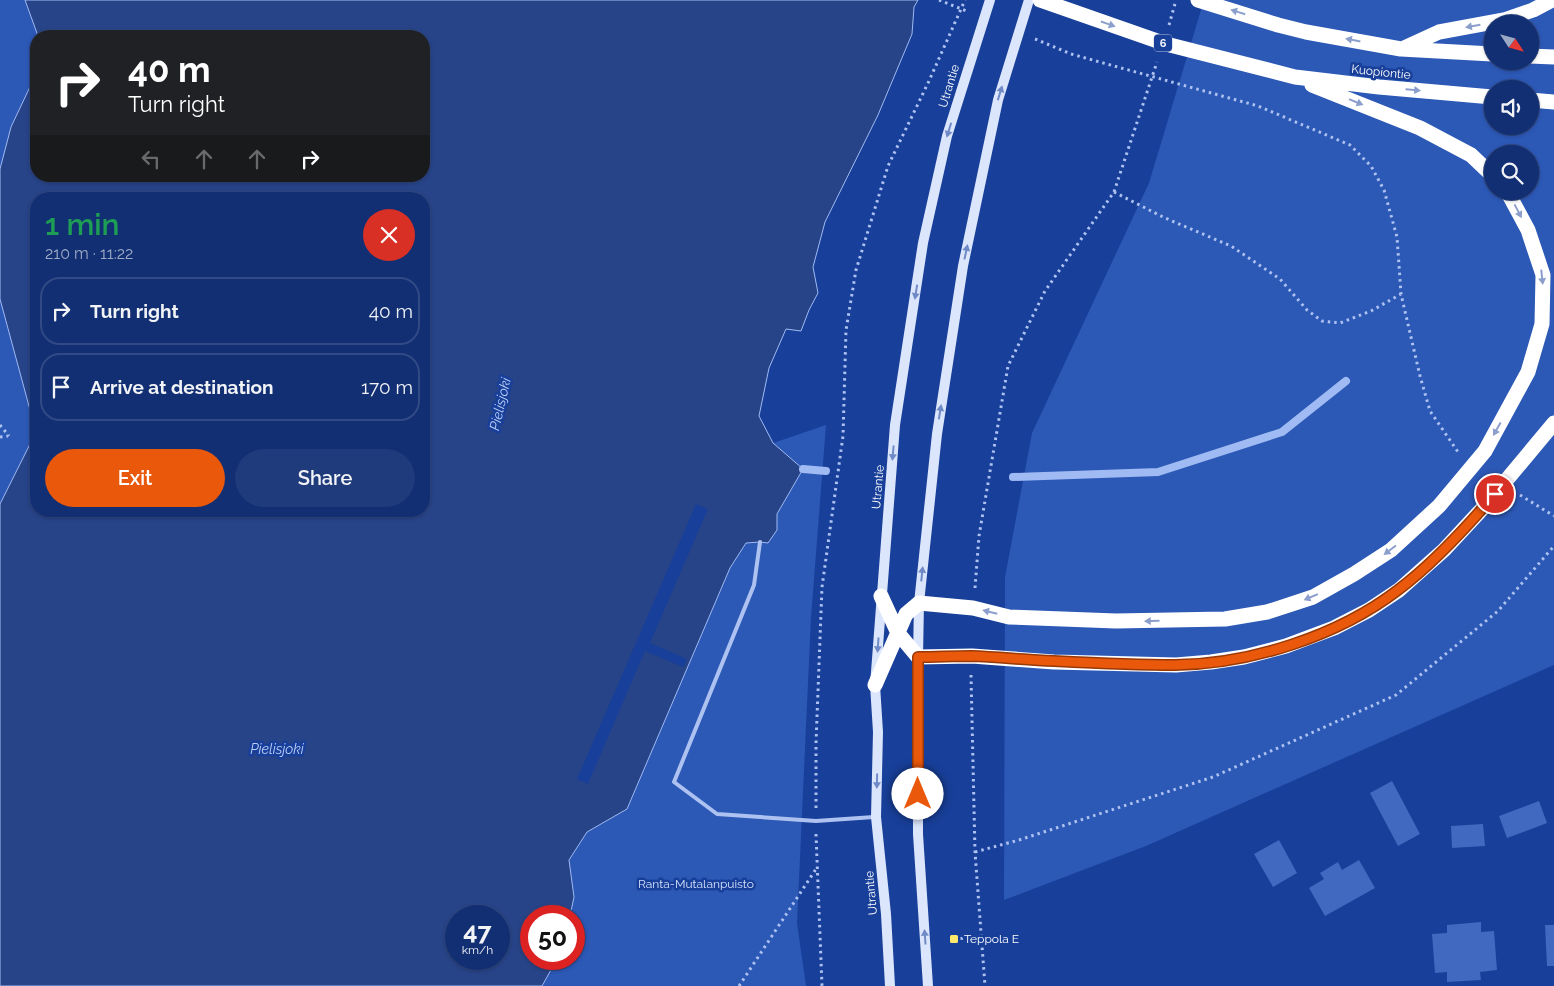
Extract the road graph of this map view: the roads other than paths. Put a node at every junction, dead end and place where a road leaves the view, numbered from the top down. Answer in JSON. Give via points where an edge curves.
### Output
{"nodes":[{"id":1,"x":990,"y":0,"type":"edge"},
{"id":2,"x":1029,"y":0,"type":"edge"},
{"id":3,"x":1040,"y":0,"type":"edge"},
{"id":4,"x":1198,"y":0,"type":"edge"},
{"id":5,"x":1552,"y":0,"type":"edge"},
{"id":6,"x":1401,"y":49,"type":"junction"},
{"id":7,"x":1484,"y":54,"type":"edge"},
{"id":8,"x":1539,"y":56,"type":"edge"},
{"id":9,"x":1554,"y":57,"type":"edge"},
{"id":10,"x":1295,"y":78,"type":"junction"},
{"id":11,"x":1484,"y":96,"type":"edge"},
{"id":12,"x":1539,"y":101,"type":"edge"},
{"id":13,"x":1554,"y":102,"type":"edge"},
{"id":14,"x":1484,"y":167,"type":"edge"},
{"id":15,"x":1513,"y":200,"type":"edge"},
{"id":16,"x":1554,"y":423,"type":"edge"},
{"id":17,"x":760,"y":542,"type":"dead end"},
{"id":18,"x":881,"y":596,"type":"junction"},
{"id":19,"x":919,"y":603,"type":"junction"},
{"id":20,"x":898,"y":634,"type":"junction"},
{"id":21,"x":918,"y":657,"type":"junction"},
{"id":22,"x":875,"y":685,"type":"junction"},
{"id":23,"x":876,"y":817,"type":"junction"},
{"id":24,"x":890,"y":986,"type":"edge"},
{"id":25,"x":928,"y":986,"type":"edge"}],
"edges":[{"from":1,"to":18,"type":"main road","name":"Utrantie","one_way":true,"via":[[947,136],[923,244],[896,425]]},
{"from":19,"to":2,"type":"main road","one_way":true,"via":[[937,434],[963,266],[998,100]]},
{"from":3,"to":10,"type":"highway","name":"Kuopiontie","number":"6","one_way":true,"via":[[1166,44]]},
{"from":6,"to":4,"type":"highway","name":"Kuopiontie","one_way":true,"via":[[1306,32]]},
{"from":5,"to":6,"type":"highway","one_way":true,"via":[[1504,20],[1439,32]]},
{"from":6,"to":7,"type":"highway","name":"Kuopiontie"},
{"from":8,"to":9,"type":"highway"},
{"from":10,"to":11,"type":"highway","name":"Kuopiontie","number":"6","one_way":true},
{"from":10,"to":14,"type":"highway","one_way":true,"via":[[1420,128],[1471,155]]},
{"from":12,"to":13,"type":"highway"},
{"from":15,"to":19,"type":"highway","one_way":true,"via":[[1528,230],[1543,274],[1542,324],[1528,372],[1485,451],[1439,506],[1391,550],[1313,597],[1267,612],[1225,619],[1116,621],[1009,617],[973,608]]},
{"from":16,"to":21,"type":"highway","via":[[1484,507],[1444,550],[1399,590],[1334,628],[1286,646],[1244,657],[1176,665],[972,656]]},
{"from":17,"to":23,"type":"lane","via":[[754,585],[674,782],[717,814],[816,821]]},
{"from":18,"to":20,"type":"highway"},
{"from":18,"to":22,"type":"main road","name":"Utrantie","one_way":true},
{"from":19,"to":20,"type":"highway","via":[[906,614]]},
{"from":19,"to":21,"type":"main road"},
{"from":20,"to":21,"type":"highway"},
{"from":20,"to":22,"type":"highway"},
{"from":25,"to":21,"type":"main road","one_way":true,"via":[[918,834]]},
{"from":22,"to":23,"type":"main road","name":"Utrantie","one_way":true,"via":[[878,732]]},
{"from":23,"to":24,"type":"main road","name":"Utrantie"}]}
